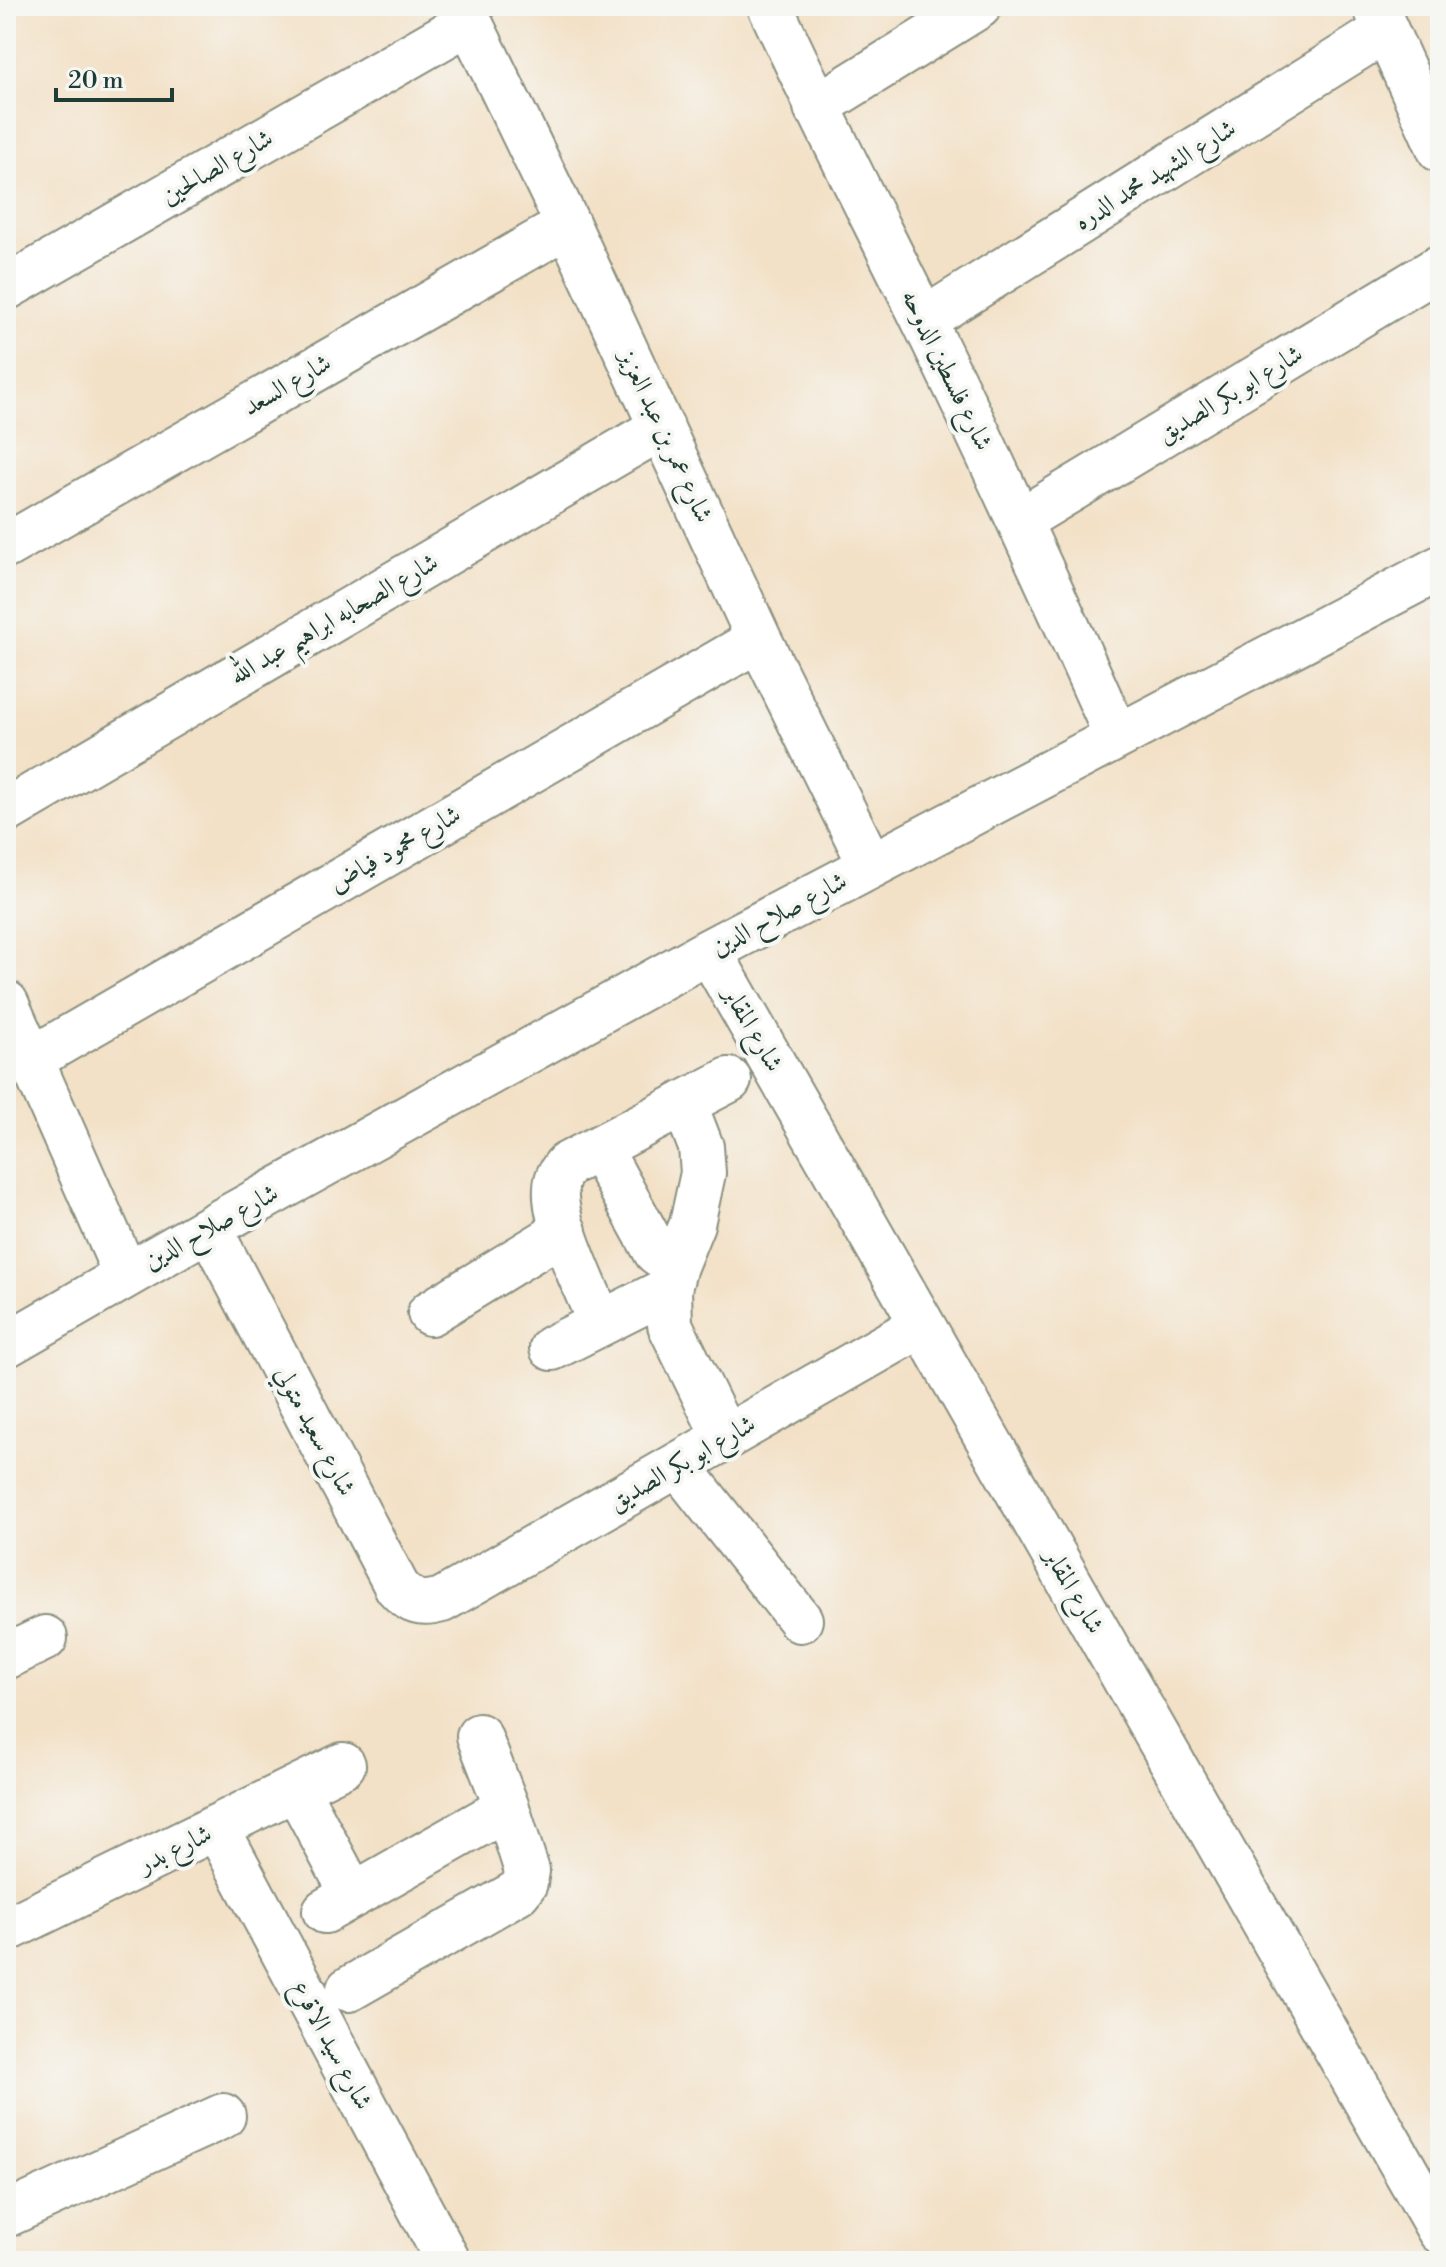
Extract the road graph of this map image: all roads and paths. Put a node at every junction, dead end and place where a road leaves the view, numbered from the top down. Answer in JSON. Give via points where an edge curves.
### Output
{"nodes":[{"id":1,"x":770,"y":6,"type":"edge"},
{"id":2,"x":979,"y":6,"type":"edge"},
{"id":3,"x":466,"y":14,"type":"edge"},
{"id":4,"x":1380,"y":18,"type":"edge"},
{"id":5,"x":816,"y":107,"type":"junction"},
{"id":6,"x":1440,"y":150,"type":"edge"},
{"id":7,"x":568,"y":225,"type":"junction"},
{"id":8,"x":1440,"y":267,"type":"edge"},
{"id":9,"x":6,"y":288,"type":"edge"},
{"id":10,"x":924,"y":320,"type":"junction"},
{"id":11,"x":662,"y":427,"type":"junction"},
{"id":12,"x":1021,"y":520,"type":"junction"},
{"id":13,"x":6,"y":546,"type":"edge"},
{"id":14,"x":1440,"y":568,"type":"edge"},
{"id":15,"x":759,"y":639,"type":"junction"},
{"id":16,"x":1117,"y":737,"type":"junction"},
{"id":17,"x":6,"y":811,"type":"edge"},
{"id":18,"x":871,"y":866,"type":"junction"},
{"id":19,"x":709,"y":951,"type":"junction"},
{"id":20,"x":6,"y":1003,"type":"edge"},
{"id":21,"x":30,"y":1060,"type":"junction"},
{"id":22,"x":729,"y":1080,"type":"dead end"},
{"id":23,"x":684,"y":1103,"type":"junction"},
{"id":24,"x":599,"y":1148,"type":"junction"},
{"id":25,"x":209,"y":1228,"type":"junction"},
{"id":26,"x":564,"y":1231,"type":"junction"},
{"id":27,"x":126,"y":1275,"type":"junction"},
{"id":28,"x":672,"y":1278,"type":"junction"},
{"id":29,"x":430,"y":1313,"type":"dead end"},
{"id":30,"x":600,"y":1323,"type":"junction"},
{"id":31,"x":922,"y":1325,"type":"junction"},
{"id":32,"x":6,"y":1345,"type":"edge"},
{"id":33,"x":552,"y":1348,"type":"dead end"},
{"id":34,"x":725,"y":1438,"type":"junction"},
{"id":35,"x":678,"y":1465,"type":"junction"},
{"id":36,"x":442,"y":1600,"type":"joint"},
{"id":37,"x":800,"y":1620,"type":"dead end"},
{"id":38,"x":45,"y":1638,"type":"dead end"},
{"id":39,"x":6,"y":1657,"type":"edge"},
{"id":40,"x":479,"y":1736,"type":"dead end"},
{"id":41,"x":343,"y":1765,"type":"dead end"},
{"id":42,"x":296,"y":1788,"type":"junction"},
{"id":43,"x":507,"y":1808,"type":"junction"},
{"id":44,"x":217,"y":1828,"type":"junction"},
{"id":45,"x":6,"y":1930,"type":"edge"},
{"id":46,"x":349,"y":1989,"type":"dead end"},
{"id":47,"x":223,"y":2116,"type":"dead end"},
{"id":48,"x":6,"y":2215,"type":"edge"},
{"id":49,"x":1440,"y":2231,"type":"edge"},
{"id":50,"x":448,"y":2261,"type":"edge"}],
"edges":[{"from":1,"to":5,"type":"street","name":"شارع فلسطين الدوحه"},
{"from":2,"to":5,"type":"street"},
{"from":3,"to":7,"type":"street","name":"شارع عمر بن عبد العزيز"},
{"from":3,"to":9,"type":"street","name":"شارع الصالحين"},
{"from":4,"to":6,"type":"street"},
{"from":4,"to":10,"type":"street","name":"شارع الشهيد محمد الدره"},
{"from":5,"to":10,"type":"street","name":"شارع فلسطين الدوحه"},
{"from":7,"to":11,"type":"street","name":"شارع عمر بن عبد العزيز"},
{"from":7,"to":13,"type":"street","name":"شارع السعد"},
{"from":8,"to":12,"type":"street","name":"شارع ابو بكر الصديق"},
{"from":10,"to":12,"type":"street","name":"شارع فلسطين الدوحه"},
{"from":11,"to":15,"type":"street","name":"شارع عمر بن عبد العزيز"},
{"from":11,"to":17,"type":"street","name":"شارع الصحابه ابراهيم عبد الله"},
{"from":12,"to":16,"type":"street","name":"شارع فلسطين الدوحه"},
{"from":14,"to":16,"type":"street","name":"شارع صلاح الدين"},
{"from":15,"to":18,"type":"street","name":"شارع عمر بن عبد العزيز"},
{"from":15,"to":21,"type":"street","name":"شارع محمود فياض"},
{"from":16,"to":18,"type":"street","name":"شارع صلاح الدين"},
{"from":18,"to":19,"type":"street","name":"شارع صلاح الدين"},
{"from":19,"to":25,"type":"street","name":"شارع صلاح الدين"},
{"from":19,"to":31,"type":"street","name":"شارع المقابر"},
{"from":20,"to":21,"type":"street"},
{"from":21,"to":27,"type":"street"},
{"from":22,"to":23,"type":"street"},
{"from":23,"to":24,"type":"street"},
{"from":23,"to":28,"type":"street","via":[[701,1147],[703,1173]]},
{"from":24,"to":26,"type":"street","via":[[566,1165],[558,1176]]},
{"from":24,"to":28,"type":"street"},
{"from":25,"to":27,"type":"street","name":"شارع صلاح الدين"},
{"from":25,"to":36,"type":"street","name":"شارع سعيد متولي","via":[[397,1587],[408,1600],[425,1605]]},
{"from":26,"to":29,"type":"street"},
{"from":26,"to":30,"type":"street"},
{"from":27,"to":32,"type":"street"},
{"from":28,"to":30,"type":"street"},
{"from":28,"to":34,"type":"street","via":[[670,1325]]},
{"from":30,"to":33,"type":"street"},
{"from":31,"to":34,"type":"street","name":"شارع ابو بكر الصديق"},
{"from":31,"to":49,"type":"street","name":"شارع المقابر"},
{"from":34,"to":35,"type":"street","name":"شارع ابو بكر الصديق"},
{"from":35,"to":36,"type":"street","name":"شارع ابو بكر الصديق"},
{"from":35,"to":37,"type":"street"},
{"from":38,"to":39,"type":"street"},
{"from":40,"to":43,"type":"street"},
{"from":41,"to":42,"type":"street","name":"شارع بدر"},
{"from":42,"to":43,"type":"street","via":[[339,1903]]},
{"from":42,"to":44,"type":"street","name":"شارع بدر"},
{"from":43,"to":46,"type":"street","via":[[527,1871],[518,1892]]},
{"from":44,"to":45,"type":"street","name":"شارع بدر"},
{"from":44,"to":50,"type":"street","name":"شارع سيد الاقرع"},
{"from":47,"to":48,"type":"street"}]}
